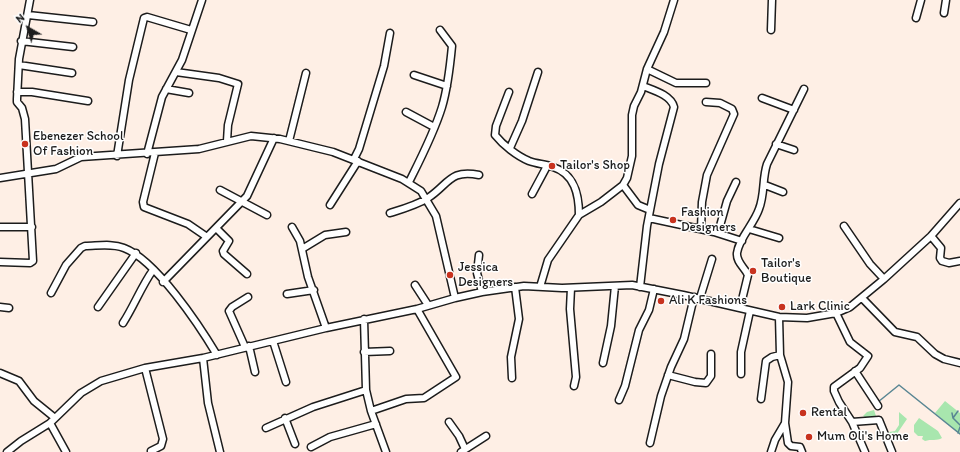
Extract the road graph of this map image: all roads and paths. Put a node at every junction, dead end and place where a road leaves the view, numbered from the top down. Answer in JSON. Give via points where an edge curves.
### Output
{"nodes":[{"id":1,"x":30,"y":0,"type":"edge"},
{"id":2,"x":202,"y":0,"type":"edge"},
{"id":3,"x":674,"y":0,"type":"edge"},
{"id":4,"x":772,"y":0,"type":"edge"},
{"id":5,"x":921,"y":0,"type":"edge"},
{"id":6,"x":946,"y":0,"type":"edge"},
{"id":7,"x":944,"y":13,"type":"dead end"},
{"id":8,"x":28,"y":15,"type":"junction"},
{"id":9,"x":916,"y":18,"type":"dead end"},
{"id":10,"x":93,"y":22,"type":"dead end"},
{"id":11,"x":191,"y":30,"type":"junction"},
{"id":12,"x":440,"y":30,"type":"dead end"},
{"id":13,"x":771,"y":30,"type":"dead end"},
{"id":14,"x":390,"y":33,"type":"dead end"},
{"id":15,"x":22,"y":41,"type":"junction"},
{"id":16,"x":74,"y":47,"type":"dead end"},
{"id":17,"x":19,"y":65,"type":"junction"},
{"id":18,"x":647,"y":69,"type":"junction"},
{"id":19,"x":176,"y":72,"type":"junction"},
{"id":20,"x":538,"y":72,"type":"dead end"},
{"id":21,"x":72,"y":73,"type":"dead end"},
{"id":22,"x":306,"y":73,"type":"dead end"},
{"id":23,"x":414,"y":75,"type":"dead end"},
{"id":24,"x":706,"y":83,"type":"dead end"},
{"id":25,"x":447,"y":86,"type":"junction"},
{"id":26,"x":643,"y":86,"type":"junction"},
{"id":27,"x":166,"y":89,"type":"junction"},
{"id":28,"x":804,"y":89,"type":"dead end"},
{"id":29,"x":17,"y":92,"type":"junction"},
{"id":30,"x":509,"y":92,"type":"dead end"},
{"id":31,"x":189,"y":93,"type":"dead end"},
{"id":32,"x":762,"y":98,"type":"dead end"},
{"id":33,"x":88,"y":101,"type":"dead end"},
{"id":34,"x":706,"y":102,"type":"dead end"},
{"id":35,"x":794,"y":110,"type":"junction"},
{"id":36,"x":406,"y":112,"type":"dead end"},
{"id":37,"x":434,"y":127,"type":"junction"},
{"id":38,"x":274,"y":138,"type":"junction"},
{"id":39,"x":227,"y":141,"type":"junction"},
{"id":40,"x":289,"y":141,"type":"junction"},
{"id":41,"x":776,"y":144,"type":"junction"},
{"id":42,"x":510,"y":148,"type":"junction"},
{"id":43,"x":794,"y":150,"type":"dead end"},
{"id":44,"x":155,"y":153,"type":"junction"},
{"id":45,"x":147,"y":154,"type":"junction"},
{"id":46,"x":117,"y":156,"type":"junction"},
{"id":47,"x":356,"y":160,"type":"junction"},
{"id":48,"x":547,"y":166,"type":"junction"},
{"id":49,"x":28,"y":175,"type":"junction"},
{"id":50,"x":479,"y":175,"type":"dead end"},
{"id":51,"x":0,"y":178,"type":"edge"},
{"id":52,"x":409,"y":182,"type":"junction"},
{"id":53,"x":736,"y":182,"type":"dead end"},
{"id":54,"x":623,"y":185,"type":"junction"},
{"id":55,"x":765,"y":185,"type":"junction"},
{"id":56,"x":220,"y":190,"type":"dead end"},
{"id":57,"x":783,"y":192,"type":"dead end"},
{"id":58,"x":532,"y":194,"type":"dead end"},
{"id":59,"x":427,"y":199,"type":"junction"},
{"id":60,"x":240,"y":202,"type":"junction"},
{"id":61,"x":960,"y":202,"type":"edge"},
{"id":62,"x":330,"y":205,"type":"dead end"},
{"id":63,"x":650,"y":210,"type":"junction"},
{"id":64,"x":390,"y":213,"type":"dead end"},
{"id":65,"x":267,"y":215,"type":"dead end"},
{"id":66,"x":579,"y":215,"type":"junction"},
{"id":67,"x":649,"y":218,"type":"junction"},
{"id":68,"x":844,"y":226,"type":"dead end"},
{"id":69,"x":0,"y":227,"type":"edge"},
{"id":70,"x":32,"y":227,"type":"junction"},
{"id":71,"x":292,"y":227,"type":"dead end"},
{"id":72,"x":216,"y":228,"type":"junction"},
{"id":73,"x":701,"y":229,"type":"junction"},
{"id":74,"x":749,"y":229,"type":"junction"},
{"id":75,"x":346,"y":232,"type":"dead end"},
{"id":76,"x":718,"y":233,"type":"junction"},
{"id":77,"x":932,"y":236,"type":"junction"},
{"id":78,"x":207,"y":237,"type":"junction"},
{"id":79,"x":778,"y":238,"type":"dead end"},
{"id":80,"x":742,"y":241,"type":"junction"},
{"id":81,"x":302,"y":249,"type":"junction"},
{"id":82,"x":136,"y":253,"type":"junction"},
{"id":83,"x":479,"y":255,"type":"dead end"},
{"id":84,"x":712,"y":259,"type":"dead end"},
{"id":85,"x":960,"y":261,"type":"edge"},
{"id":86,"x":0,"y":262,"type":"edge"},
{"id":87,"x":153,"y":270,"type":"junction"},
{"id":88,"x":247,"y":274,"type":"dead end"},
{"id":89,"x":884,"y":278,"type":"junction"},
{"id":90,"x":163,"y":282,"type":"junction"},
{"id":91,"x":415,"y":284,"type":"dead end"},
{"id":92,"x":615,"y":286,"type":"junction"},
{"id":93,"x":515,"y":287,"type":"junction"},
{"id":94,"x":540,"y":287,"type":"junction"},
{"id":95,"x":640,"y":287,"type":"junction"},
{"id":96,"x":572,"y":288,"type":"junction"},
{"id":97,"x":654,"y":289,"type":"junction"},
{"id":98,"x":314,"y":290,"type":"junction"},
{"id":99,"x":482,"y":292,"type":"junction"},
{"id":100,"x":51,"y":293,"type":"dead end"},
{"id":101,"x":287,"y":294,"type":"dead end"},
{"id":102,"x":248,"y":297,"type":"dead end"},
{"id":103,"x":455,"y":298,"type":"junction"},
{"id":104,"x":697,"y":298,"type":"junction"},
{"id":105,"x":862,"y":298,"type":"junction"},
{"id":106,"x":428,"y":305,"type":"junction"},
{"id":107,"x":98,"y":306,"type":"dead end"},
{"id":108,"x":0,"y":307,"type":"edge"},
{"id":109,"x":9,"y":308,"type":"dead end"},
{"id":110,"x":740,"y":308,"type":"junction"},
{"id":111,"x":417,"y":309,"type":"junction"},
{"id":112,"x":750,"y":311,"type":"junction"},
{"id":113,"x":836,"y":313,"type":"junction"},
{"id":114,"x":779,"y":317,"type":"junction"},
{"id":115,"x":364,"y":319,"type":"junction"},
{"id":116,"x":123,"y":323,"type":"dead end"},
{"id":117,"x":326,"y":328,"type":"junction"},
{"id":118,"x":273,"y":341,"type":"junction"},
{"id":119,"x":247,"y":347,"type":"junction"},
{"id":120,"x":390,"y":350,"type":"dead end"},
{"id":121,"x":364,"y":352,"type":"junction"},
{"id":122,"x":217,"y":354,"type":"junction"},
{"id":123,"x":711,"y":354,"type":"dead end"},
{"id":124,"x":780,"y":355,"type":"junction"},
{"id":125,"x":203,"y":358,"type":"junction"},
{"id":126,"x":603,"y":363,"type":"dead end"},
{"id":127,"x":960,"y":363,"type":"edge"},
{"id":128,"x":145,"y":368,"type":"junction"},
{"id":129,"x":855,"y":371,"type":"junction"},
{"id":130,"x":254,"y":372,"type":"dead end"},
{"id":131,"x":0,"y":373,"type":"edge"},
{"id":132,"x":741,"y":374,"type":"dead end"},
{"id":133,"x":668,"y":375,"type":"junction"},
{"id":134,"x":512,"y":378,"type":"dead end"},
{"id":135,"x":286,"y":382,"type":"dead end"},
{"id":136,"x":574,"y":386,"type":"dead end"},
{"id":137,"x":366,"y":390,"type":"junction"},
{"id":138,"x":760,"y":399,"type":"dead end"},
{"id":139,"x":619,"y":400,"type":"dead end"},
{"id":140,"x":878,"y":406,"type":"dead end"},
{"id":141,"x":371,"y":411,"type":"junction"},
{"id":142,"x":285,"y":418,"type":"junction"},
{"id":143,"x":52,"y":420,"type":"junction"},
{"id":144,"x":449,"y":422,"type":"dead end"},
{"id":145,"x":852,"y":422,"type":"junction"},
{"id":146,"x":785,"y":423,"type":"junction"},
{"id":147,"x":376,"y":424,"type":"junction"},
{"id":148,"x":266,"y":428,"type":"dead end"},
{"id":149,"x":486,"y":436,"type":"dead end"},
{"id":150,"x":650,"y":443,"type":"dead end"},
{"id":151,"x":295,"y":444,"type":"dead end"},
{"id":152,"x":311,"y":447,"type":"dead end"},
{"id":153,"x":151,"y":451,"type":"edge"},
{"id":154,"x":463,"y":451,"type":"edge"},
{"id":155,"x":7,"y":452,"type":"edge"},
{"id":156,"x":66,"y":452,"type":"edge"},
{"id":157,"x":220,"y":452,"type":"edge"},
{"id":158,"x":386,"y":452,"type":"edge"},
{"id":159,"x":771,"y":452,"type":"edge"},
{"id":160,"x":802,"y":452,"type":"edge"},
{"id":161,"x":865,"y":452,"type":"edge"},
{"id":162,"x":892,"y":452,"type":"edge"}],
"edges":[{"from":1,"to":8,"type":"street"},
{"from":2,"to":11,"type":"street"},
{"from":3,"to":18,"type":"street","via":[[664,32]]},
{"from":4,"to":13,"type":"street"},
{"from":5,"to":9,"type":"street"},
{"from":6,"to":7,"type":"street"},
{"from":8,"to":10,"type":"street"},
{"from":8,"to":15,"type":"street"},
{"from":11,"to":19,"type":"street","via":[[187,48]]},
{"from":11,"to":46,"type":"street","via":[[144,18],[129,80]]},
{"from":12,"to":25,"type":"street","via":[[452,46]]},
{"from":14,"to":47,"type":"street","via":[[384,66]]},
{"from":15,"to":16,"type":"street"},
{"from":15,"to":17,"type":"street"},
{"from":17,"to":21,"type":"street"},
{"from":17,"to":29,"type":"street"},
{"from":18,"to":24,"type":"street","via":[[676,83]]},
{"from":18,"to":26,"type":"street"},
{"from":19,"to":27,"type":"street"},
{"from":19,"to":39,"type":"street","via":[[219,78],[238,84],[228,125]]},
{"from":20,"to":42,"type":"street"},
{"from":22,"to":40,"type":"street"},
{"from":23,"to":25,"type":"street"},
{"from":25,"to":37,"type":"street"},
{"from":26,"to":54,"type":"street","via":[[632,115],[630,171]]},
{"from":26,"to":63,"type":"street","via":[[668,98],[674,107]]},
{"from":27,"to":31,"type":"street"},
{"from":27,"to":45,"type":"street"},
{"from":28,"to":35,"type":"street"},
{"from":29,"to":33,"type":"street"},
{"from":29,"to":49,"type":"street","via":[[17,102],[22,108],[25,120]]},
{"from":30,"to":42,"type":"street","via":[[494,132]]},
{"from":32,"to":35,"type":"street"},
{"from":34,"to":73,"type":"street","via":[[723,104],[732,109],[734,114],[707,175]]},
{"from":35,"to":41,"type":"street"},
{"from":36,"to":37,"type":"street"},
{"from":37,"to":52,"type":"street"},
{"from":38,"to":39,"type":"street","via":[[251,136]]},
{"from":38,"to":40,"type":"street"},
{"from":38,"to":60,"type":"street","via":[[250,192]]},
{"from":39,"to":44,"type":"street","via":[[205,148]]},
{"from":40,"to":47,"type":"street"},
{"from":41,"to":43,"type":"street"},
{"from":41,"to":55,"type":"street","via":[[764,171]]},
{"from":42,"to":48,"type":"street","via":[[529,161]]},
{"from":44,"to":45,"type":"street"},
{"from":44,"to":78,"type":"street","via":[[144,207],[188,224]]},
{"from":45,"to":46,"type":"street"},
{"from":46,"to":49,"type":"street","via":[[81,158],[56,169]]},
{"from":47,"to":52,"type":"street"},
{"from":47,"to":62,"type":"street"},
{"from":48,"to":58,"type":"street"},
{"from":48,"to":66,"type":"street","via":[[562,171],[571,180],[579,196]]},
{"from":49,"to":51,"type":"street"},
{"from":49,"to":70,"type":"street"},
{"from":50,"to":59,"type":"street","via":[[462,173],[453,176]]},
{"from":52,"to":59,"type":"street"},
{"from":53,"to":76,"type":"street","via":[[727,201]]},
{"from":54,"to":63,"type":"street","via":[[638,205]]},
{"from":54,"to":66,"type":"street"},
{"from":55,"to":57,"type":"street"},
{"from":55,"to":74,"type":"street","via":[[760,209]]},
{"from":56,"to":60,"type":"street"},
{"from":59,"to":64,"type":"street"},
{"from":59,"to":103,"type":"street","via":[[436,216]]},
{"from":60,"to":65,"type":"street"},
{"from":60,"to":72,"type":"street"},
{"from":61,"to":77,"type":"street"},
{"from":63,"to":67,"type":"street"},
{"from":66,"to":94,"type":"street","via":[[548,260]]},
{"from":67,"to":73,"type":"street"},
{"from":67,"to":95,"type":"street"},
{"from":68,"to":89,"type":"street","via":[[870,264]]},
{"from":69,"to":70,"type":"street"},
{"from":70,"to":86,"type":"street","via":[[32,263]]},
{"from":71,"to":81,"type":"street"},
{"from":72,"to":78,"type":"street"},
{"from":72,"to":88,"type":"street","via":[[229,241],[222,251],[224,254]]},
{"from":73,"to":76,"type":"street"},
{"from":74,"to":79,"type":"street"},
{"from":74,"to":80,"type":"street"},
{"from":75,"to":81,"type":"street","via":[[325,235]]},
{"from":76,"to":80,"type":"street"},
{"from":77,"to":85,"type":"street","via":[[941,248],[942,261]]},
{"from":77,"to":89,"type":"street"},
{"from":78,"to":90,"type":"street"},
{"from":80,"to":110,"type":"street","via":[[737,254],[748,280]]},
{"from":81,"to":98,"type":"street","via":[[308,277]]},
{"from":82,"to":87,"type":"street"},
{"from":82,"to":100,"type":"street","via":[[122,247],[84,246],[66,265]]},
{"from":82,"to":107,"type":"street"},
{"from":83,"to":99,"type":"street","via":[[477,273]]},
{"from":84,"to":104,"type":"street"},
{"from":87,"to":90,"type":"street"},
{"from":87,"to":116,"type":"street","via":[[141,287]]},
{"from":89,"to":105,"type":"street"},
{"from":90,"to":122,"type":"street","via":[[196,321]]},
{"from":91,"to":106,"type":"street"},
{"from":92,"to":95,"type":"street"},
{"from":92,"to":96,"type":"street"},
{"from":92,"to":126,"type":"street","via":[[611,326]]},
{"from":93,"to":94,"type":"street"},
{"from":93,"to":99,"type":"street"},
{"from":93,"to":134,"type":"street","via":[[519,319],[511,357]]},
{"from":94,"to":96,"type":"street"},
{"from":95,"to":97,"type":"street"},
{"from":96,"to":136,"type":"street","via":[[570,309],[576,377]]},
{"from":97,"to":104,"type":"street"},
{"from":97,"to":139,"type":"street"},
{"from":98,"to":101,"type":"street"},
{"from":98,"to":117,"type":"street"},
{"from":99,"to":103,"type":"street"},
{"from":102,"to":119,"type":"street","via":[[229,311]]},
{"from":103,"to":106,"type":"street"},
{"from":104,"to":110,"type":"street"},
{"from":104,"to":133,"type":"street","via":[[684,339]]},
{"from":105,"to":113,"type":"street"},
{"from":105,"to":127,"type":"street","via":[[895,332],[917,337],[934,354]]},
{"from":106,"to":111,"type":"street"},
{"from":108,"to":109,"type":"street"},
{"from":110,"to":112,"type":"street"},
{"from":111,"to":115,"type":"street"},
{"from":111,"to":141,"type":"street","via":[[456,377],[424,398],[406,399]]},
{"from":112,"to":114,"type":"street"},
{"from":112,"to":132,"type":"street","via":[[741,352]]},
{"from":113,"to":114,"type":"street","via":[[807,318]]},
{"from":113,"to":129,"type":"street","via":[[850,342],[868,356]]},
{"from":114,"to":124,"type":"street"},
{"from":115,"to":117,"type":"street"},
{"from":115,"to":121,"type":"street"},
{"from":117,"to":118,"type":"street"},
{"from":118,"to":119,"type":"street"},
{"from":118,"to":135,"type":"street"},
{"from":119,"to":122,"type":"street"},
{"from":119,"to":130,"type":"street"},
{"from":120,"to":121,"type":"street"},
{"from":121,"to":137,"type":"street"},
{"from":122,"to":125,"type":"street"},
{"from":123,"to":133,"type":"street","via":[[711,376],[706,383]]},
{"from":124,"to":138,"type":"street","via":[[766,361]]},
{"from":124,"to":146,"type":"street","via":[[788,382]]},
{"from":125,"to":128,"type":"street"},
{"from":125,"to":157,"type":"street","via":[[208,403]]},
{"from":128,"to":143,"type":"street","via":[[92,386]]},
{"from":128,"to":153,"type":"street","via":[[163,439],[162,446]]},
{"from":129,"to":140,"type":"street"},
{"from":129,"to":145,"type":"street","via":[[834,389]]},
{"from":131,"to":143,"type":"street","via":[[19,381]]},
{"from":133,"to":150,"type":"street"},
{"from":137,"to":141,"type":"street"},
{"from":137,"to":142,"type":"street","via":[[313,406]]},
{"from":141,"to":147,"type":"street"},
{"from":142,"to":148,"type":"street"},
{"from":142,"to":151,"type":"street"},
{"from":143,"to":155,"type":"street"},
{"from":143,"to":156,"type":"street"},
{"from":144,"to":154,"type":"street","via":[[459,436]]},
{"from":145,"to":161,"type":"street"},
{"from":145,"to":162,"type":"street","via":[[879,420]]},
{"from":146,"to":159,"type":"street"},
{"from":146,"to":160,"type":"street","via":[[789,444],[800,447]]},
{"from":147,"to":152,"type":"street","via":[[330,437]]},
{"from":147,"to":158,"type":"street"},
{"from":149,"to":154,"type":"street"}]}
